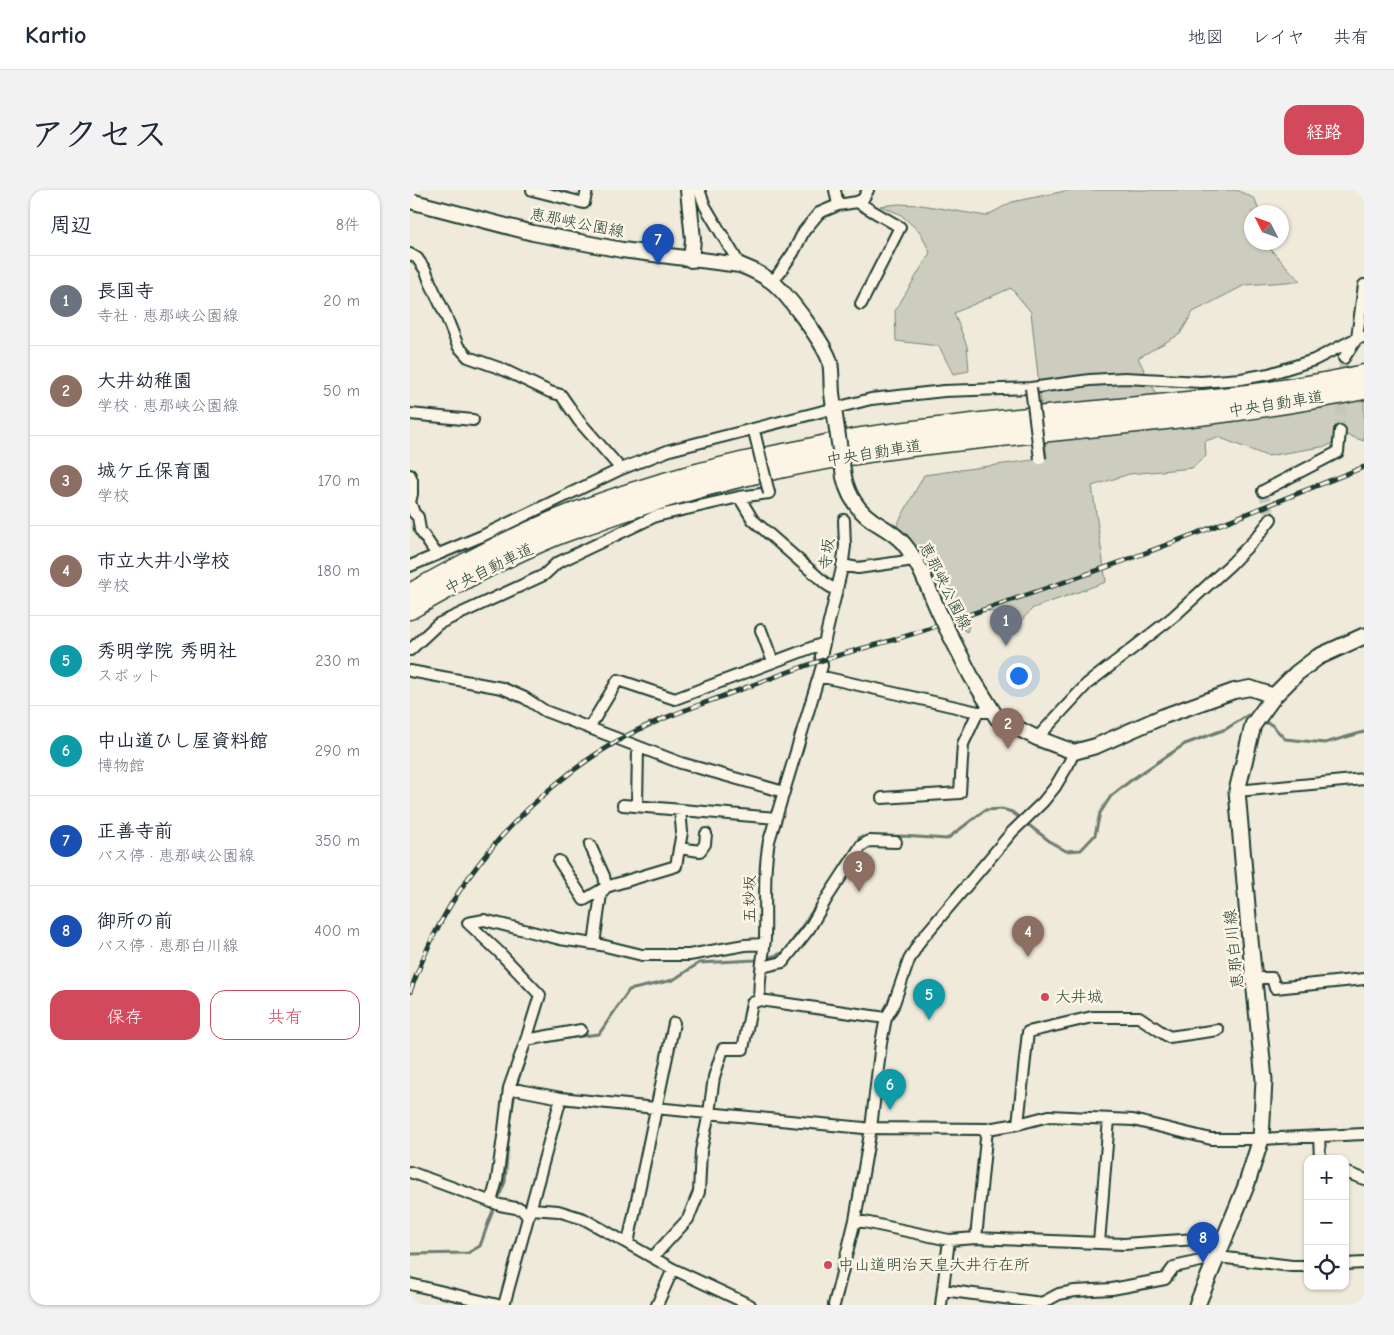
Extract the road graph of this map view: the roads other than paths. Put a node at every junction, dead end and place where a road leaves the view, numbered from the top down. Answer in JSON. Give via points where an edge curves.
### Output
{"nodes":[{"id":1,"x":532,"y":190,"type":"edge"},
{"id":2,"x":587,"y":190,"type":"edge"},
{"id":3,"x":688,"y":190,"type":"edge"},
{"id":4,"x":699,"y":190,"type":"edge"},
{"id":5,"x":835,"y":190,"type":"edge"},
{"id":6,"x":868,"y":190,"type":"edge"},
{"id":7,"x":410,"y":201,"type":"edge"},
{"id":8,"x":857,"y":202,"type":"junction"},
{"id":9,"x":838,"y":205,"type":"junction"},
{"id":10,"x":410,"y":254,"type":"edge"},
{"id":11,"x":691,"y":260,"type":"junction"},
{"id":12,"x":740,"y":265,"type":"junction"},
{"id":13,"x":773,"y":282,"type":"junction"},
{"id":14,"x":1364,"y":285,"type":"edge"},
{"id":15,"x":861,"y":304,"type":"dead end"},
{"id":16,"x":1360,"y":338,"type":"edge"},
{"id":17,"x":1344,"y":358,"type":"tunnel mouth"},
{"id":18,"x":1364,"y":374,"type":"edge"},
{"id":19,"x":1031,"y":388,"type":"junction"},
{"id":20,"x":1364,"y":390,"type":"edge"},
{"id":21,"x":835,"y":412,"type":"junction"},
{"id":22,"x":410,"y":414,"type":"edge"},
{"id":23,"x":474,"y":420,"type":"dead end"},
{"id":24,"x":1340,"y":431,"type":"tunnel mouth"},
{"id":25,"x":753,"y":432,"type":"junction"},
{"id":26,"x":1040,"y":459,"type":"dead end"},
{"id":27,"x":621,"y":469,"type":"junction"},
{"id":28,"x":410,"y":476,"type":"edge"},
{"id":29,"x":1263,"y":490,"type":"dead end"},
{"id":30,"x":739,"y":497,"type":"junction"},
{"id":31,"x":1271,"y":519,"type":"dead end"},
{"id":32,"x":844,"y":520,"type":"dead end"},
{"id":33,"x":437,"y":555,"type":"junction"},
{"id":34,"x":914,"y":560,"type":"junction"},
{"id":35,"x":842,"y":565,"type":"junction"},
{"id":36,"x":410,"y":566,"type":"edge"},
{"id":37,"x":837,"y":591,"type":"junction"},
{"id":38,"x":410,"y":593,"type":"edge"},
{"id":39,"x":410,"y":610,"type":"edge"},
{"id":40,"x":761,"y":630,"type":"dead end"},
{"id":41,"x":1363,"y":640,"type":"edge"},
{"id":42,"x":824,"y":643,"type":"junction"},
{"id":43,"x":410,"y":650,"type":"edge"},
{"id":44,"x":773,"y":662,"type":"junction"},
{"id":45,"x":410,"y":671,"type":"edge"},
{"id":46,"x":819,"y":676,"type":"junction"},
{"id":47,"x":1274,"y":696,"type":"junction"},
{"id":48,"x":978,"y":712,"type":"junction"},
{"id":49,"x":993,"y":712,"type":"junction"},
{"id":50,"x":589,"y":728,"type":"junction"},
{"id":51,"x":1037,"y":738,"type":"junction"},
{"id":52,"x":638,"y":747,"type":"junction"},
{"id":53,"x":1074,"y":752,"type":"junction"},
{"id":54,"x":1364,"y":779,"type":"edge"},
{"id":55,"x":1237,"y":791,"type":"junction"},
{"id":56,"x":784,"y":792,"type":"junction"},
{"id":57,"x":882,"y":798,"type":"dead end"},
{"id":58,"x":623,"y":805,"type":"dead end"},
{"id":59,"x":637,"y":806,"type":"junction"},
{"id":60,"x":680,"y":810,"type":"junction"},
{"id":61,"x":776,"y":818,"type":"junction"},
{"id":62,"x":706,"y":834,"type":"dead end"},
{"id":63,"x":896,"y":842,"type":"dead end"},
{"id":64,"x":590,"y":845,"type":"dead end"},
{"id":65,"x":679,"y":848,"type":"junction"},
{"id":66,"x":559,"y":861,"type":"dead end"},
{"id":67,"x":606,"y":887,"type":"junction"},
{"id":68,"x":594,"y":944,"type":"junction"},
{"id":69,"x":764,"y":944,"type":"junction"},
{"id":70,"x":762,"y":967,"type":"junction"},
{"id":71,"x":1262,"y":978,"type":"dead end"},
{"id":72,"x":1364,"y":978,"type":"edge"},
{"id":73,"x":760,"y":1000,"type":"junction"},
{"id":74,"x":886,"y":1018,"type":"junction"},
{"id":75,"x":674,"y":1022,"type":"dead end"},
{"id":76,"x":581,"y":1030,"type":"dead end"},
{"id":77,"x":1218,"y":1030,"type":"dead end"},
{"id":78,"x":526,"y":1040,"type":"junction"},
{"id":79,"x":508,"y":1088,"type":"junction"},
{"id":80,"x":561,"y":1098,"type":"junction"},
{"id":81,"x":655,"y":1108,"type":"junction"},
{"id":82,"x":709,"y":1112,"type":"junction"},
{"id":83,"x":1109,"y":1119,"type":"junction"},
{"id":84,"x":1018,"y":1124,"type":"junction"},
{"id":85,"x":871,"y":1128,"type":"junction"},
{"id":86,"x":987,"y":1129,"type":"junction"},
{"id":87,"x":1364,"y":1134,"type":"edge"},
{"id":88,"x":1319,"y":1136,"type":"junction"},
{"id":89,"x":1261,"y":1139,"type":"junction"},
{"id":90,"x":1320,"y":1155,"type":"edge"},
{"id":91,"x":410,"y":1172,"type":"edge"},
{"id":92,"x":1349,"y":1173,"type":"edge"},
{"id":93,"x":1364,"y":1179,"type":"edge"},
{"id":94,"x":496,"y":1203,"type":"junction"},
{"id":95,"x":530,"y":1213,"type":"junction"},
{"id":96,"x":855,"y":1220,"type":"junction"},
{"id":97,"x":1225,"y":1237,"type":"junction"},
{"id":98,"x":976,"y":1238,"type":"junction"},
{"id":99,"x":949,"y":1240,"type":"junction"},
{"id":100,"x":628,"y":1243,"type":"junction"},
{"id":101,"x":1099,"y":1243,"type":"junction"},
{"id":102,"x":653,"y":1257,"type":"junction"},
{"id":103,"x":1218,"y":1257,"type":"junction"},
{"id":104,"x":1364,"y":1263,"type":"edge"},
{"id":105,"x":1349,"y":1264,"type":"edge"},
{"id":106,"x":1304,"y":1266,"type":"edge"},
{"id":107,"x":673,"y":1269,"type":"junction"},
{"id":108,"x":410,"y":1284,"type":"edge"},
{"id":109,"x":943,"y":1290,"type":"junction"},
{"id":110,"x":498,"y":1305,"type":"edge"},
{"id":111,"x":504,"y":1305,"type":"edge"},
{"id":112,"x":657,"y":1305,"type":"edge"},
{"id":113,"x":750,"y":1305,"type":"edge"},
{"id":114,"x":834,"y":1305,"type":"edge"},
{"id":115,"x":940,"y":1305,"type":"edge"},
{"id":116,"x":1197,"y":1305,"type":"edge"}],
"edges":[{"from":1,"to":2,"type":"street","via":[[584,203]]},
{"from":3,"to":11,"type":"main road","via":[[693,239]]},
{"from":4,"to":12,"type":"street"},
{"from":5,"to":9,"type":"street"},
{"from":6,"to":8,"type":"street"},
{"from":7,"to":11,"type":"main road","name":"恵那峡公園線","via":[[533,233]]},
{"from":8,"to":9,"type":"street"},
{"from":8,"to":15,"type":"street","via":[[900,227]]},
{"from":9,"to":13,"type":"street","via":[[819,213]]},
{"from":10,"to":27,"type":"street","via":[[426,271],[458,346],[468,357],[561,396]]},
{"from":11,"to":12,"type":"main road","name":"恵那峡公園線"},
{"from":12,"to":13,"type":"main road","name":"恵那峡公園線"},
{"from":13,"to":21,"type":"main road","name":"恵那峡公園線","via":[[793,305],[829,360]]},
{"from":14,"to":16,"type":"street"},
{"from":16,"to":17,"type":"street"},
{"from":16,"to":19,"type":"street","via":[[1314,360],[1241,379],[1201,382],[1125,378]]},
{"from":18,"to":38,"type":"highway","name":"中央自動車道","via":[[1219,398],[859,438],[700,472],[625,494],[551,522],[493,548]]},
{"from":19,"to":21,"type":"street","via":[[944,391],[871,399]]},
{"from":19,"to":26,"type":"street","bridge":true},
{"from":20,"to":39,"type":"highway","name":"中央自動車道","via":[[1259,408],[942,443],[781,468],[704,486],[557,536],[499,562]]},
{"from":21,"to":25,"type":"street","via":[[790,419]]},
{"from":21,"to":34,"type":"main road","name":"恵那峡公園線","bridge":true,"via":[[847,490],[866,516],[904,544]]},
{"from":22,"to":23,"type":"street"},
{"from":24,"to":29,"type":"street","via":[[1338,452]]},
{"from":25,"to":27,"type":"street","via":[[670,450]]},
{"from":25,"to":30,"type":"street","bridge":true,"via":[[769,493]]},
{"from":27,"to":33,"type":"street"},
{"from":28,"to":33,"type":"street","via":[[410,502],[420,530]]},
{"from":30,"to":37,"type":"street","via":[[753,520]]},
{"from":30,"to":43,"type":"street","via":[[656,516],[557,562],[544,575],[438,624]]},
{"from":31,"to":51,"type":"street","via":[[1231,564],[1173,617],[1087,684]]},
{"from":32,"to":35,"type":"street","name":"寺坂"},
{"from":33,"to":36,"type":"street"},
{"from":34,"to":35,"type":"street","via":[[858,568]]},
{"from":34,"to":49,"type":"main road","name":"恵那峡公園線","bridge":true,"via":[[971,676]]},
{"from":35,"to":37,"type":"street","name":"寺坂"},
{"from":37,"to":42,"type":"street","name":"寺坂"},
{"from":40,"to":44,"type":"street"},
{"from":41,"to":47,"type":"main road","name":"恵那白川線","via":[[1318,657]]},
{"from":42,"to":44,"type":"street"},
{"from":42,"to":46,"type":"street","name":"寺坂"},
{"from":44,"to":50,"type":"street","via":[[675,699],[618,680]]},
{"from":45,"to":50,"type":"street","via":[[502,688],[545,711]]},
{"from":46,"to":48,"type":"street"},
{"from":46,"to":56,"type":"street","name":"五妙坂"},
{"from":47,"to":53,"type":"main road","via":[[1250,688],[1234,691]]},
{"from":47,"to":55,"type":"main road","name":"恵那白川線","via":[[1253,725]]},
{"from":48,"to":49,"type":"street"},
{"from":48,"to":57,"type":"street","via":[[963,744],[960,793]]},
{"from":49,"to":51,"type":"main road","name":"恵那峡公園線","via":[[997,718]]},
{"from":50,"to":52,"type":"street"},
{"from":51,"to":53,"type":"main road","name":"恵那峡公園線"},
{"from":52,"to":56,"type":"street","via":[[681,763]]},
{"from":52,"to":59,"type":"street"},
{"from":53,"to":74,"type":"street","via":[[1043,802],[1012,832],[920,941]]},
{"from":54,"to":55,"type":"street"},
{"from":55,"to":89,"type":"main road","name":"恵那白川線","via":[[1264,1080]]},
{"from":56,"to":61,"type":"street","name":"五妙坂"},
{"from":58,"to":59,"type":"street"},
{"from":59,"to":60,"type":"street"},
{"from":60,"to":61,"type":"street"},
{"from":60,"to":65,"type":"street","via":[[682,832]]},
{"from":61,"to":69,"type":"street","name":"五妙坂","via":[[766,854]]},
{"from":62,"to":65,"type":"street","via":[[700,851]]},
{"from":63,"to":70,"type":"street","via":[[869,841],[861,846],[809,929],[784,962]]},
{"from":64,"to":67,"type":"street"},
{"from":65,"to":67,"type":"street","via":[[676,866]]},
{"from":66,"to":67,"type":"street","via":[[584,900]]},
{"from":67,"to":68,"type":"street","via":[[601,894]]},
{"from":68,"to":69,"type":"street","via":[[642,955],[689,955]]},
{"from":68,"to":78,"type":"street","via":[[484,920],[468,923],[540,995]]},
{"from":69,"to":70,"type":"street","name":"五妙坂"},
{"from":70,"to":73,"type":"street","name":"五妙坂"},
{"from":71,"to":72,"type":"street","via":[[1272,978],[1275,988]]},
{"from":73,"to":74,"type":"street"},
{"from":73,"to":82,"type":"street","via":[[752,1003],[743,1049],[722,1049]]},
{"from":74,"to":85,"type":"street"},
{"from":75,"to":81,"type":"street"},
{"from":76,"to":78,"type":"street"},
{"from":77,"to":84,"type":"street","via":[[1169,1037],[1139,1017],[1092,1017],[1028,1032]]},
{"from":78,"to":79,"type":"street"},
{"from":79,"to":80,"type":"street"},
{"from":79,"to":94,"type":"street"},
{"from":80,"to":81,"type":"street"},
{"from":80,"to":95,"type":"street"},
{"from":81,"to":82,"type":"street"},
{"from":81,"to":100,"type":"street"},
{"from":82,"to":85,"type":"street"},
{"from":82,"to":102,"type":"street","via":[[700,1151],[699,1192],[688,1219]]},
{"from":83,"to":84,"type":"street","via":[[1049,1116]]},
{"from":83,"to":89,"type":"street","via":[[1133,1120],[1211,1139]]},
{"from":83,"to":101,"type":"street"},
{"from":84,"to":86,"type":"street"},
{"from":85,"to":86,"type":"street"},
{"from":85,"to":96,"type":"street"},
{"from":86,"to":98,"type":"street"},
{"from":87,"to":88,"type":"street"},
{"from":88,"to":89,"type":"street"},
{"from":88,"to":90,"type":"street"},
{"from":89,"to":97,"type":"main road","name":"恵那白川線"},
{"from":91,"to":94,"type":"street"},
{"from":92,"to":93,"type":"street"},
{"from":94,"to":95,"type":"street"},
{"from":95,"to":100,"type":"street","via":[[558,1211],[584,1219]]},
{"from":95,"to":111,"type":"street"},
{"from":96,"to":99,"type":"street"},
{"from":96,"to":114,"type":"street"},
{"from":97,"to":101,"type":"street"},
{"from":97,"to":103,"type":"main road","name":"恵那白川線"},
{"from":98,"to":99,"type":"street"},
{"from":98,"to":101,"type":"street"},
{"from":99,"to":109,"type":"street"},
{"from":100,"to":102,"type":"street"},
{"from":102,"to":107,"type":"street"},
{"from":103,"to":106,"type":"street"},
{"from":103,"to":109,"type":"street","via":[[1174,1267],[1166,1279],[1059,1294],[1042,1304]]},
{"from":103,"to":116,"type":"main road","name":"恵那白川線"},
{"from":104,"to":105,"type":"street"},
{"from":107,"to":112,"type":"street"},
{"from":107,"to":113,"type":"street"},
{"from":108,"to":110,"type":"street"},
{"from":109,"to":115,"type":"street"}]}
